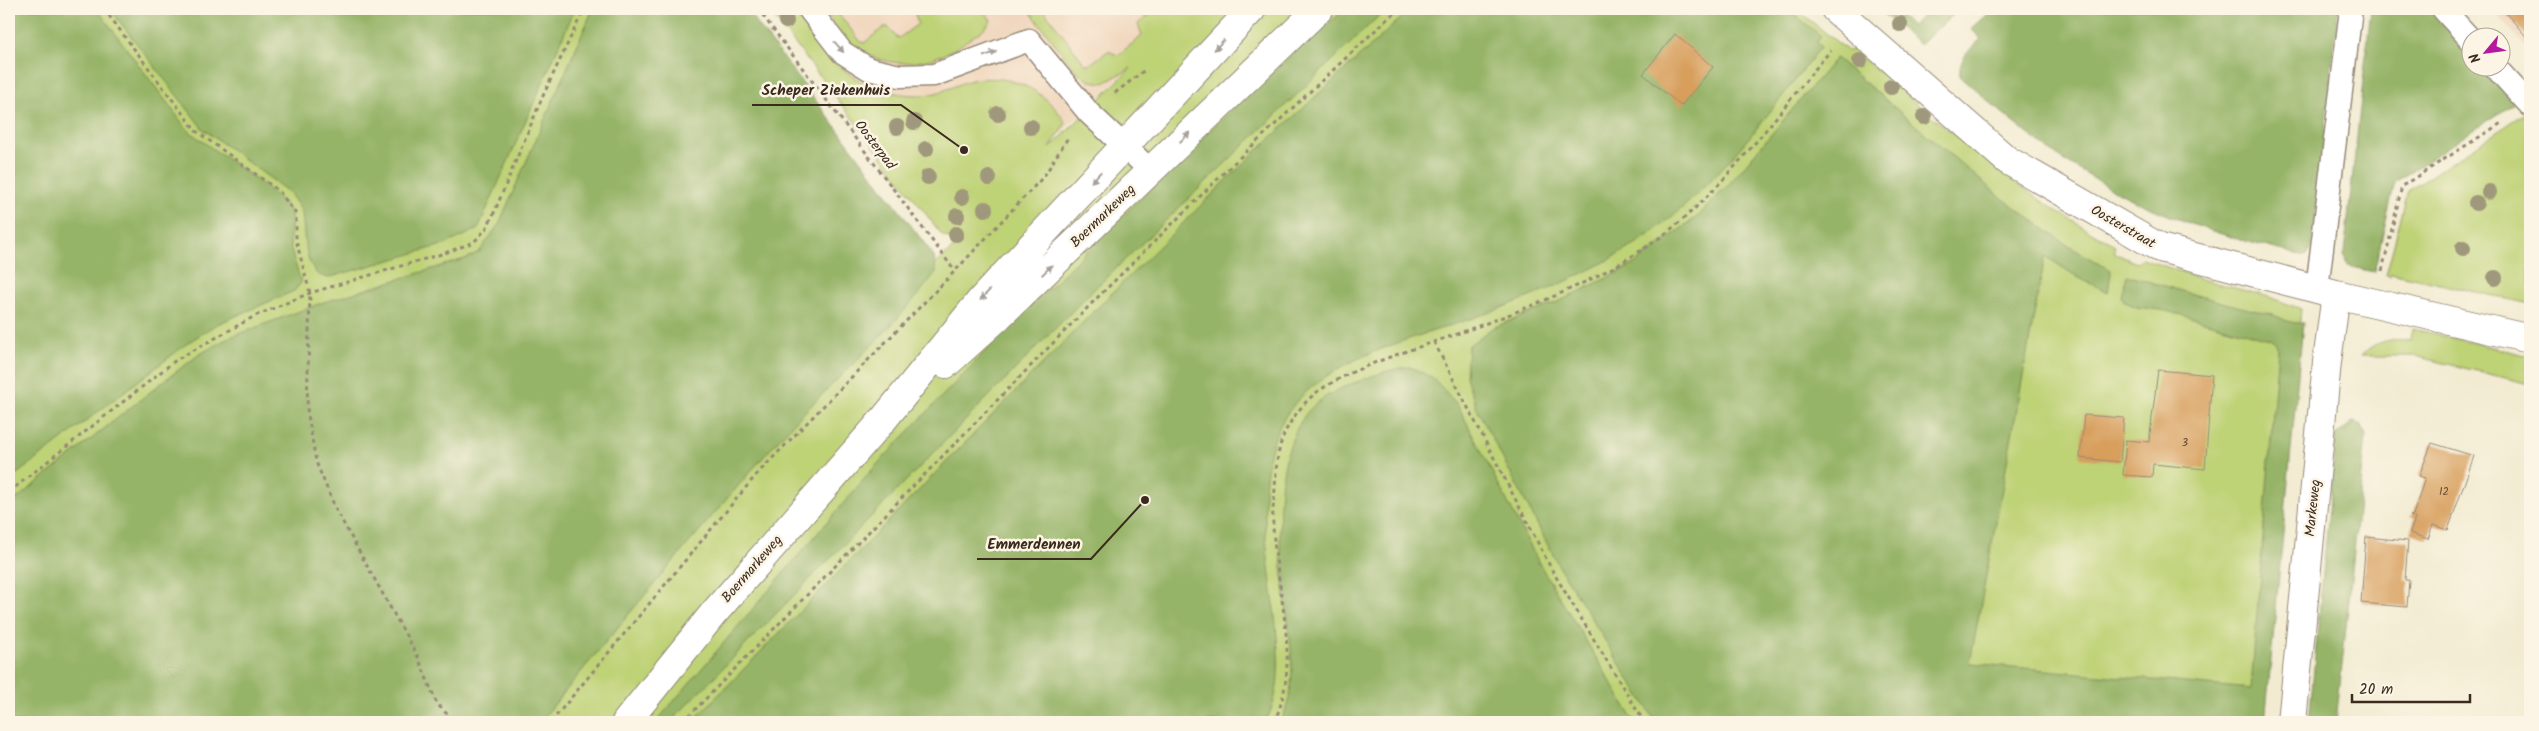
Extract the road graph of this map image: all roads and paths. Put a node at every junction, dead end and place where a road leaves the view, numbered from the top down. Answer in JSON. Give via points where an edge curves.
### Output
{"nodes":[{"id":1,"x":104,"y":9,"type":"edge"},
{"id":2,"x":584,"y":9,"type":"edge"},
{"id":3,"x":758,"y":9,"type":"edge"},
{"id":4,"x":809,"y":9,"type":"edge"},
{"id":5,"x":1252,"y":9,"type":"edge"},
{"id":6,"x":1319,"y":9,"type":"edge"},
{"id":7,"x":1398,"y":9,"type":"edge"},
{"id":8,"x":2351,"y":9,"type":"edge"},
{"id":9,"x":2443,"y":9,"type":"edge"},
{"id":10,"x":1843,"y":17,"type":"edge"},
{"id":11,"x":2462,"y":30,"type":"edge"},
{"id":12,"x":1149,"y":66,"type":"dead end"},
{"id":13,"x":2505,"y":78,"type":"edge"},
{"id":14,"x":2530,"y":104,"type":"edge"},
{"id":15,"x":1089,"y":113,"type":"junction"},
{"id":16,"x":2506,"y":120,"type":"dead end"},
{"id":17,"x":1125,"y":146,"type":"junction"},
{"id":18,"x":1150,"y":170,"type":"junction"},
{"id":19,"x":955,"y":271,"type":"junction"},
{"id":20,"x":2327,"y":292,"type":"junction"},
{"id":21,"x":310,"y":293,"type":"junction"},
{"id":22,"x":2374,"y":303,"type":"junction"},
{"id":23,"x":2530,"y":338,"type":"edge"},
{"id":24,"x":1434,"y":342,"type":"junction"},
{"id":25,"x":883,"y":420,"type":"junction"},
{"id":26,"x":9,"y":492,"type":"edge"},
{"id":27,"x":455,"y":722,"type":"edge"},
{"id":28,"x":551,"y":722,"type":"edge"},
{"id":29,"x":626,"y":722,"type":"edge"},
{"id":30,"x":683,"y":722,"type":"edge"},
{"id":31,"x":1274,"y":722,"type":"edge"},
{"id":32,"x":1644,"y":722,"type":"edge"},
{"id":33,"x":2292,"y":722,"type":"edge"}],
"edges":[{"from":1,"to":21,"type":"path","via":[[196,131],[279,191],[296,214],[296,240]]},
{"from":2,"to":21,"type":"path","via":[[486,230],[474,242],[446,253]]},
{"from":3,"to":19,"type":"path","name":"Oosterpad"},
{"from":4,"to":15,"type":"lane","one_way":true,"via":[[842,52],[869,69],[900,76],[934,75],[1029,40]]},
{"from":5,"to":17,"type":"street","name":"Boermarkeweg","one_way":true},
{"from":18,"to":6,"type":"street","name":"Boermarkeweg","one_way":true},
{"from":7,"to":30,"type":"path","via":[[1234,163],[1095,300]]},
{"from":8,"to":20,"type":"lane"},
{"from":9,"to":11,"type":"lane"},
{"from":10,"to":20,"type":"street","name":"Oosterstraat","via":[[2007,160],[2160,248]]},
{"from":10,"to":24,"type":"path","via":[[1720,182],[1692,211],[1627,258],[1595,276]]},
{"from":12,"to":15,"type":"path"},
{"from":13,"to":14,"type":"lane"},
{"from":15,"to":17,"type":"lane"},
{"from":15,"to":19,"type":"path","via":[[1062,144],[1044,176]]},
{"from":16,"to":22,"type":"path","via":[[2402,186]]},
{"from":17,"to":18,"type":"lane"},
{"from":17,"to":25,"type":"street","name":"Boermarkeweg","one_way":true,"via":[[981,300]]},
{"from":25,"to":18,"type":"street","name":"Boermarkeweg","one_way":true,"via":[[999,316]]},
{"from":19,"to":28,"type":"path","via":[[757,474]]},
{"from":20,"to":22,"type":"street","name":"Oosterstraat"},
{"from":20,"to":33,"type":"street","name":"Markeweg","via":[[2327,369]]},
{"from":21,"to":26,"type":"path","via":[[255,316],[176,360]]},
{"from":21,"to":27,"type":"path","via":[[307,409],[316,462],[336,510],[418,657],[437,704]]},
{"from":22,"to":23,"type":"street","name":"Oosterstraat"},
{"from":24,"to":31,"type":"path","via":[[1364,368],[1318,391],[1285,432],[1278,454],[1273,523],[1284,622],[1285,685]]},
{"from":24,"to":32,"type":"path","via":[[1553,572]]},
{"from":25,"to":29,"type":"street","name":"Boermarkeweg","via":[[713,614]]}]}
